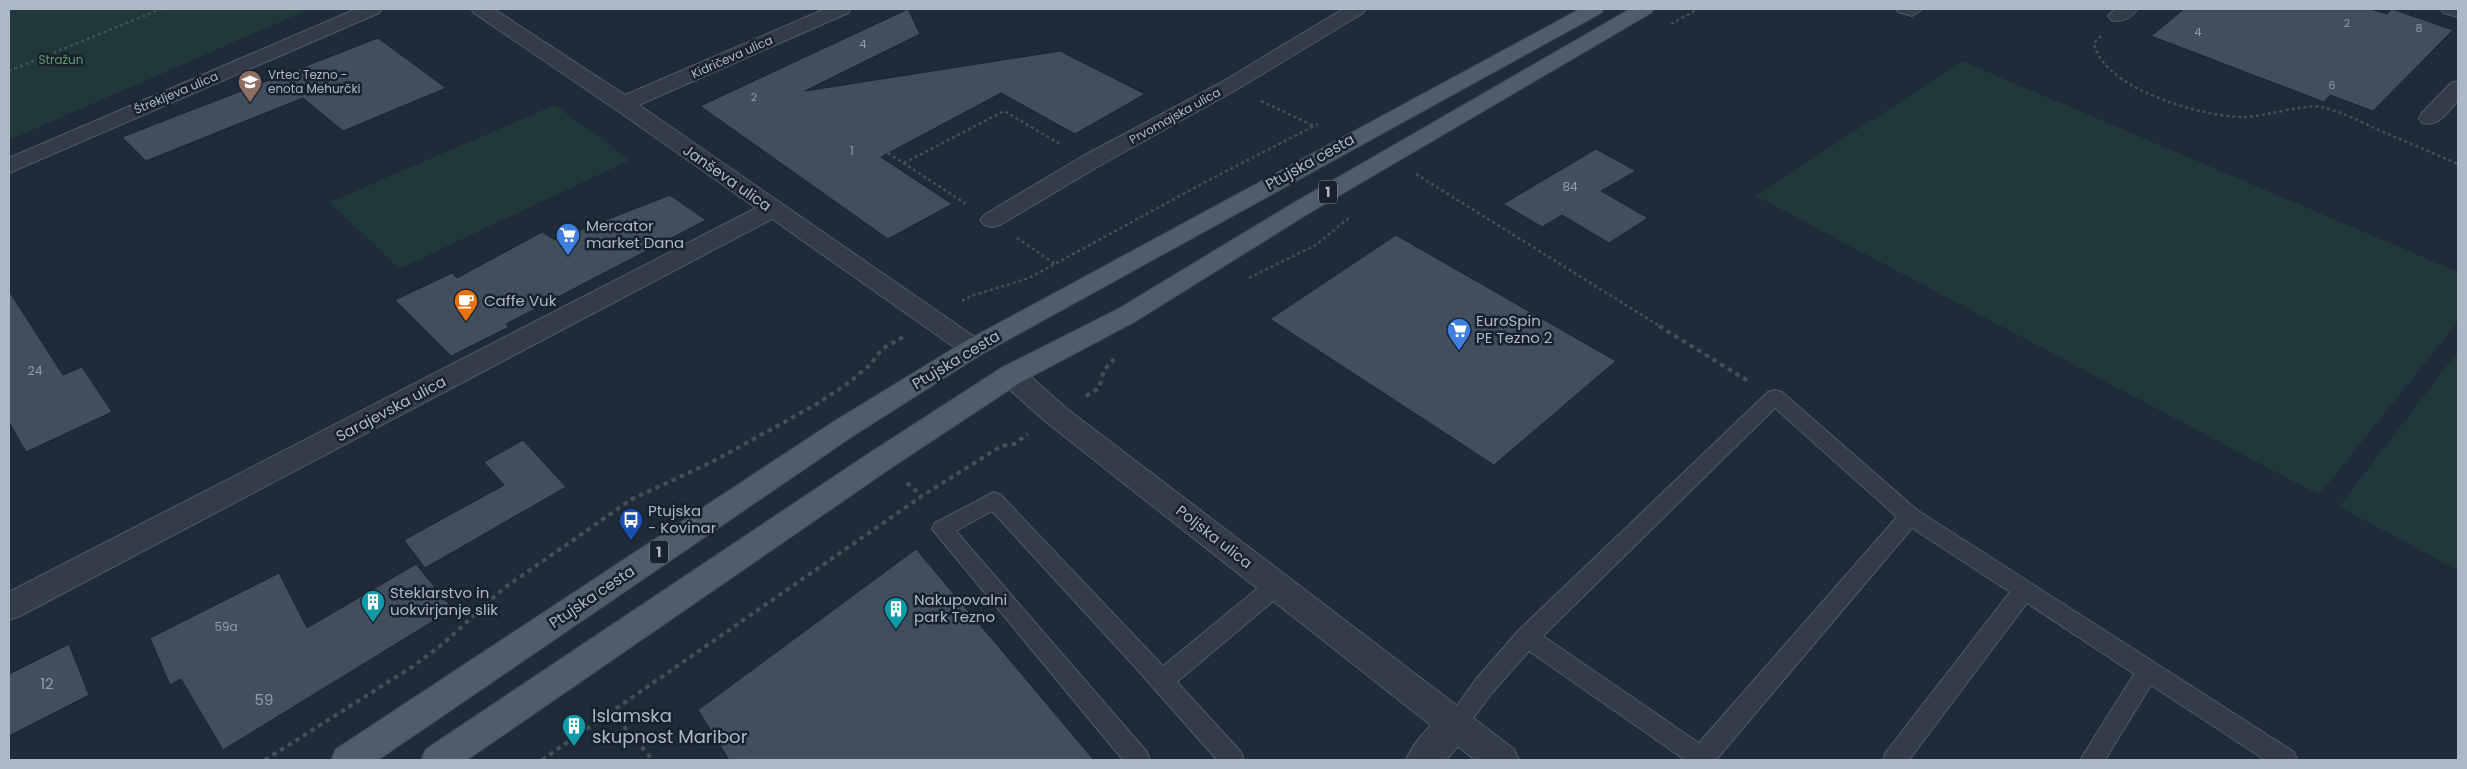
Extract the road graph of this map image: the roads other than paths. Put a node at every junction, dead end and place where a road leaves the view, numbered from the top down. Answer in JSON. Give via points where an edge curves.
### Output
{"nodes":[{"id":1,"x":372,"y":9,"type":"edge"},
{"id":2,"x":481,"y":9,"type":"edge"},
{"id":3,"x":841,"y":9,"type":"edge"},
{"id":4,"x":1356,"y":9,"type":"edge"},
{"id":5,"x":1594,"y":9,"type":"edge"},
{"id":6,"x":1644,"y":9,"type":"edge"},
{"id":7,"x":1903,"y":9,"type":"edge"},
{"id":8,"x":1916,"y":9,"type":"edge"},
{"id":9,"x":2451,"y":9,"type":"edge"},
{"id":10,"x":2458,"y":11,"type":"edge"},
{"id":11,"x":2458,"y":87,"type":"edge"},
{"id":12,"x":623,"y":104,"type":"junction"},
{"id":13,"x":2430,"y":118,"type":"dead end"},
{"id":14,"x":9,"y":166,"type":"edge"},
{"id":15,"x":771,"y":210,"type":"junction"},
{"id":16,"x":992,"y":220,"type":"road end"},
{"id":17,"x":973,"y":348,"type":"junction"},
{"id":18,"x":1011,"y":375,"type":"junction"},
{"id":19,"x":1775,"y":397,"type":"joint"},
{"id":20,"x":1910,"y":516,"type":"junction"},
{"id":21,"x":1277,"y":586,"type":"junction"},
{"id":22,"x":2024,"y":591,"type":"junction"},
{"id":23,"x":9,"y":606,"type":"edge"},
{"id":24,"x":1527,"y":637,"type":"junction"},
{"id":25,"x":2147,"y":672,"type":"junction"},
{"id":26,"x":1162,"y":681,"type":"junction"},
{"id":27,"x":1455,"y":725,"type":"junction"},
{"id":28,"x":349,"y":760,"type":"edge"},
{"id":29,"x":439,"y":760,"type":"edge"},
{"id":30,"x":1138,"y":760,"type":"edge"},
{"id":31,"x":1232,"y":760,"type":"edge"},
{"id":32,"x":1424,"y":760,"type":"edge"},
{"id":33,"x":1501,"y":760,"type":"edge"},
{"id":34,"x":1703,"y":760,"type":"edge"},
{"id":35,"x":1895,"y":760,"type":"edge"},
{"id":36,"x":2092,"y":760,"type":"edge"},
{"id":37,"x":2285,"y":760,"type":"edge"}],
"edges":[{"from":1,"to":14,"type":"street","name":"Štrekljeva ulica"},
{"from":2,"to":12,"type":"street","name":"Janševa ulica"},
{"from":3,"to":12,"type":"street","name":"Kidričeva ulica"},
{"from":4,"to":16,"type":"street","name":"Prvomajska ulica","via":[[1229,86],[1091,161]]},
{"from":5,"to":17,"type":"main road","name":"Ptujska cesta","number":"1"},
{"from":6,"to":18,"type":"main road","number":"1","via":[[1298,210],[1128,315]]},
{"from":7,"to":8,"type":"lane","via":[[1912,12]]},
{"from":9,"to":10,"type":"street"},
{"from":11,"to":13,"type":"street"},
{"from":12,"to":15,"type":"street","name":"Janševa ulica"},
{"from":15,"to":17,"type":"street","name":"Janševa ulica"},
{"from":15,"to":23,"type":"street","name":"Sarajevska ulica"},
{"from":17,"to":18,"type":"main road","name":"Poljska ulica"},
{"from":17,"to":28,"type":"main road","name":"Ptujska cesta","number":"1","via":[[843,429]]},
{"from":18,"to":21,"type":"street","name":"Poljska ulica","via":[[1056,415]]},
{"from":18,"to":29,"type":"main road","number":"1"},
{"from":19,"to":20,"type":"lane"},
{"from":19,"to":24,"type":"lane"},
{"from":20,"to":22,"type":"lane"},
{"from":20,"to":34,"type":"lane"},
{"from":21,"to":26,"type":"lane"},
{"from":21,"to":27,"type":"street","name":"Poljska ulica"},
{"from":22,"to":25,"type":"lane"},
{"from":22,"to":35,"type":"lane"},
{"from":24,"to":27,"type":"lane"},
{"from":24,"to":34,"type":"lane"},
{"from":25,"to":36,"type":"lane"},
{"from":25,"to":37,"type":"lane"},
{"from":26,"to":30,"type":"lane","via":[[994,500],[942,529]]},
{"from":26,"to":31,"type":"lane"},
{"from":27,"to":32,"type":"street"},
{"from":27,"to":33,"type":"street","name":"Poljska ulica"}]}
